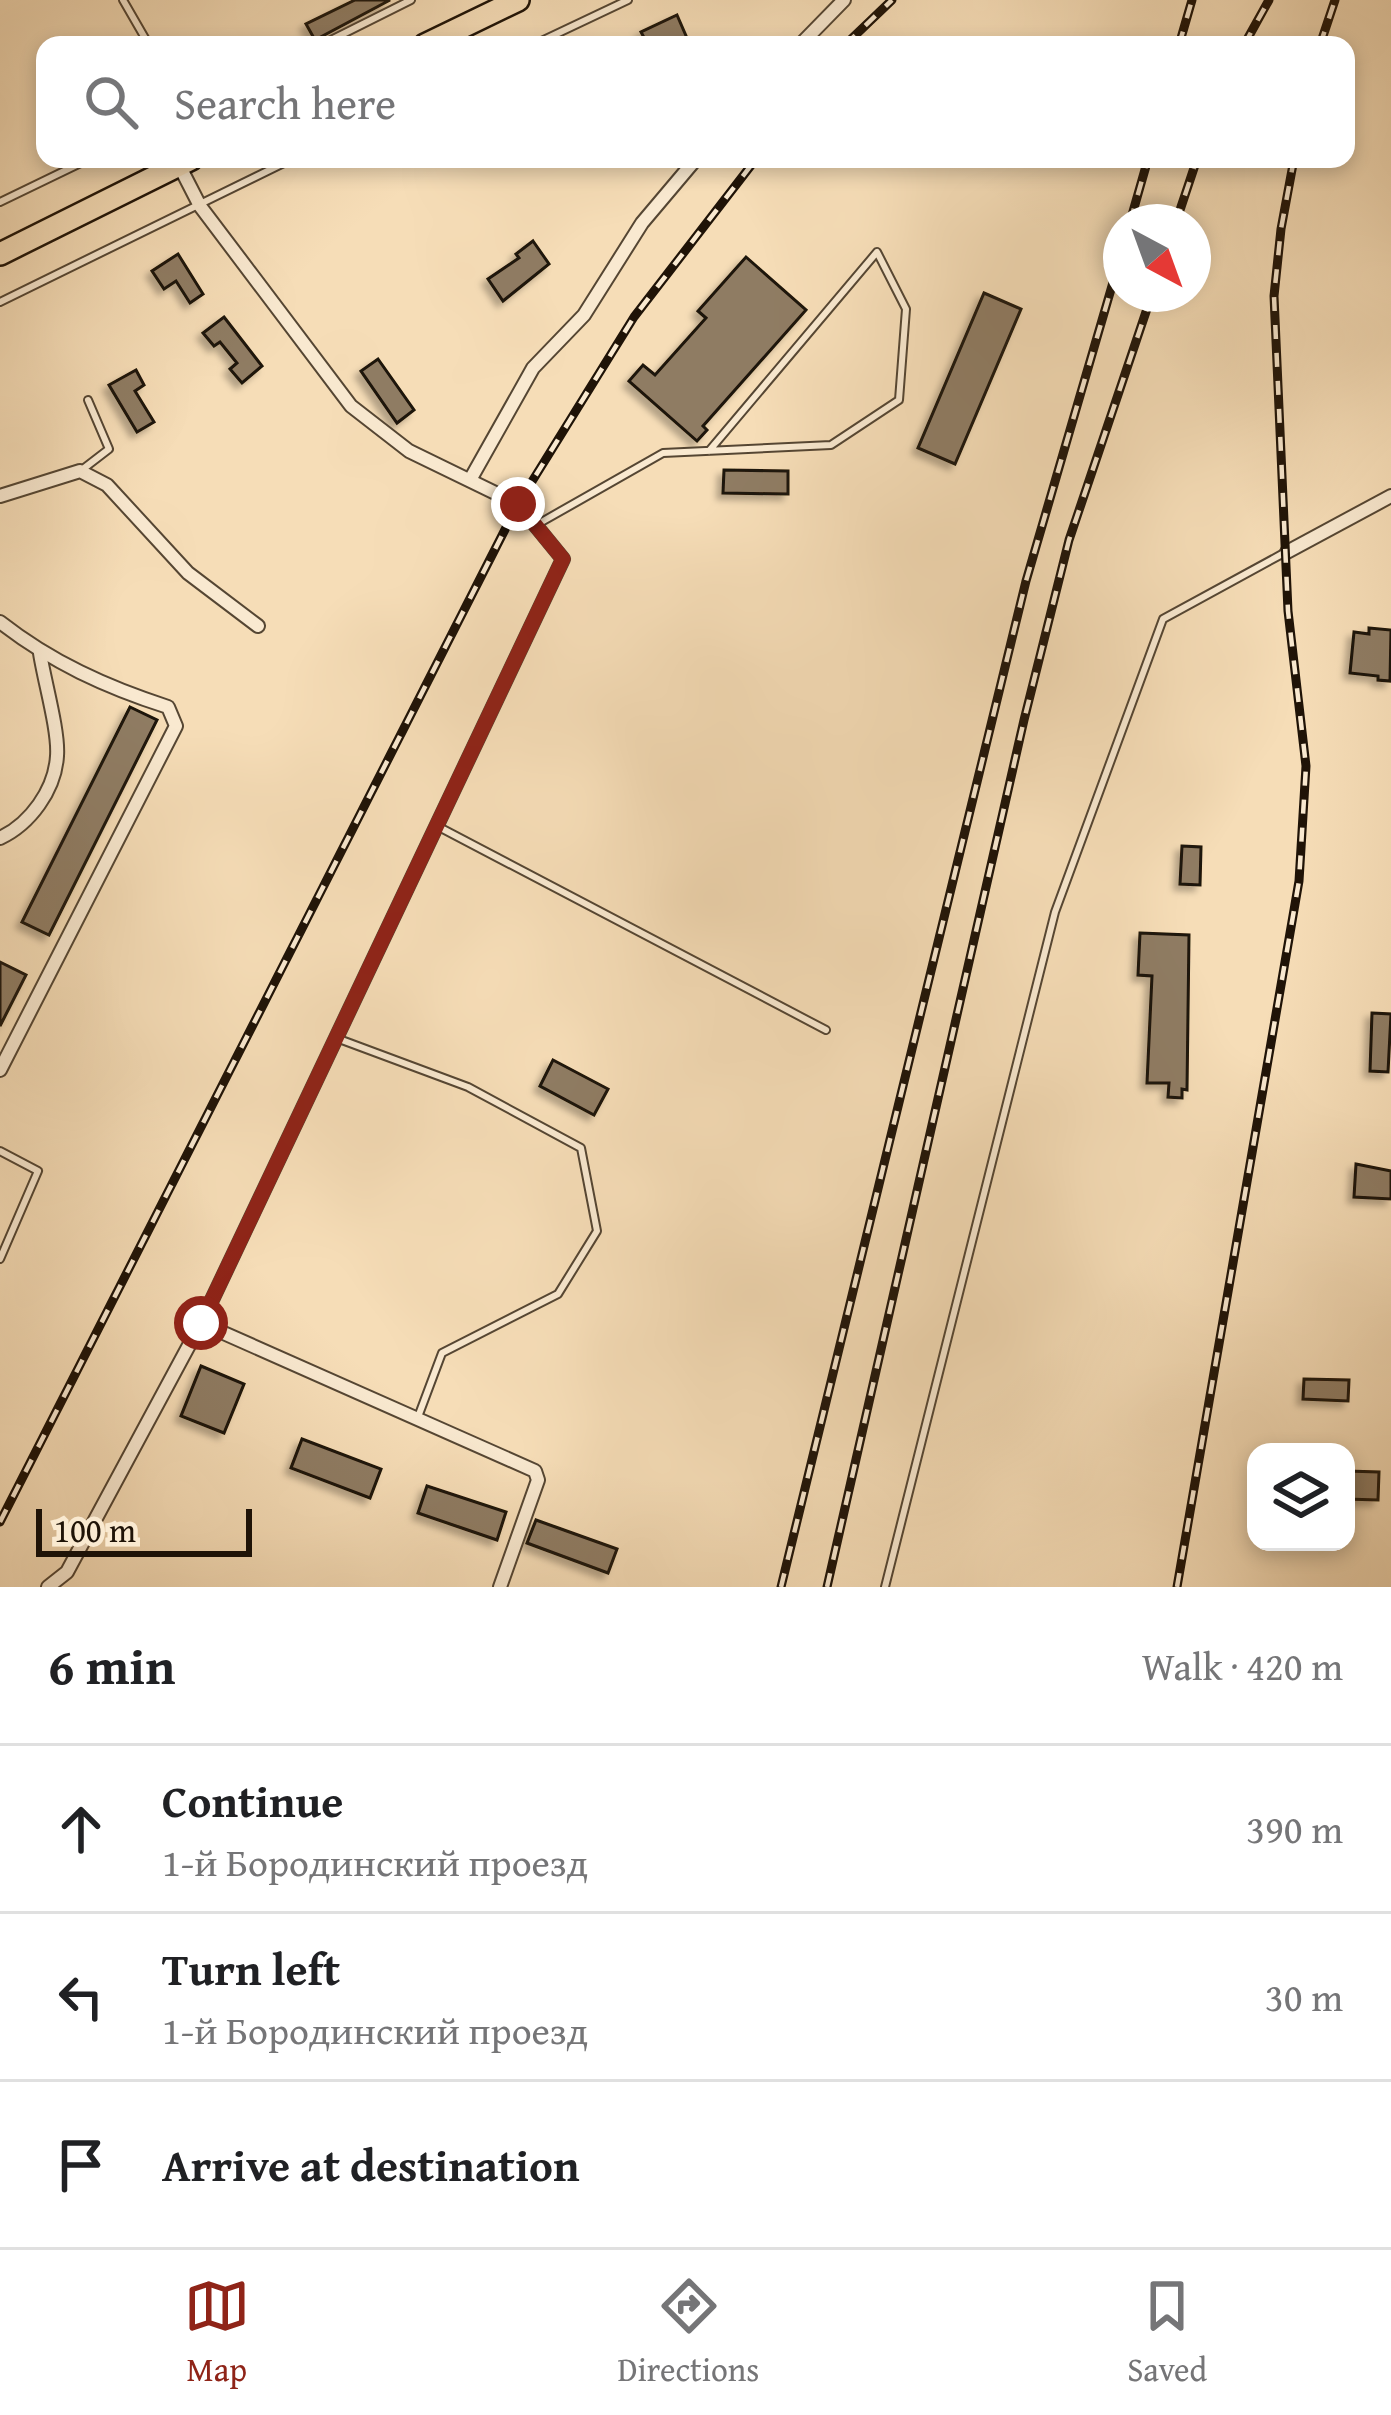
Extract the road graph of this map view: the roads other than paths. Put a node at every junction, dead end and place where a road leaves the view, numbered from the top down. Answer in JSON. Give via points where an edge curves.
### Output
{"nodes":[{"id":1,"x":123,"y":0,"type":"edge"},
{"id":2,"x":411,"y":0,"type":"edge"},
{"id":3,"x":518,"y":0,"type":"edge"},
{"id":4,"x":628,"y":0,"type":"edge"},
{"id":5,"x":844,"y":0,"type":"edge"},
{"id":6,"x":144,"y":36,"type":"edge"},
{"id":7,"x":339,"y":36,"type":"edge"},
{"id":8,"x":444,"y":36,"type":"edge"},
{"id":9,"x":551,"y":36,"type":"edge"},
{"id":10,"x":809,"y":36,"type":"edge"},
{"id":11,"x":70,"y":168,"type":"edge"},
{"id":12,"x":173,"y":168,"type":"edge"},
{"id":13,"x":187,"y":168,"type":"edge"},
{"id":14,"x":274,"y":168,"type":"edge"},
{"id":15,"x":689,"y":168,"type":"edge"},
{"id":16,"x":0,"y":202,"type":"edge"},
{"id":17,"x":200,"y":206,"type":"junction"},
{"id":18,"x":0,"y":254,"type":"edge"},
{"id":19,"x":0,"y":302,"type":"edge"},
{"id":20,"x":88,"y":400,"type":"dead end"},
{"id":21,"x":709,"y":451,"type":"junction"},
{"id":22,"x":80,"y":471,"type":"junction"},
{"id":23,"x":470,"y":480,"type":"junction"},
{"id":24,"x":0,"y":496,"type":"edge"},
{"id":25,"x":1391,"y":496,"type":"edge"},
{"id":26,"x":538,"y":524,"type":"junction"},
{"id":27,"x":1287,"y":552,"type":"joint"},
{"id":28,"x":0,"y":622,"type":"edge"},
{"id":29,"x":258,"y":626,"type":"dead end"},
{"id":30,"x":40,"y":653,"type":"junction"},
{"id":31,"x":436,"y":826,"type":"junction"},
{"id":32,"x":0,"y":838,"type":"edge"},
{"id":33,"x":826,"y":1030,"type":"dead end"},
{"id":34,"x":336,"y":1038,"type":"junction"},
{"id":35,"x":0,"y":1070,"type":"edge"},
{"id":36,"x":0,"y":1151,"type":"edge"},
{"id":37,"x":0,"y":1259,"type":"edge"},
{"id":38,"x":201,"y":1323,"type":"junction"},
{"id":39,"x":417,"y":1419,"type":"junction"},
{"id":40,"x":48,"y":1587,"type":"edge"},
{"id":41,"x":500,"y":1587,"type":"edge"},
{"id":42,"x":885,"y":1587,"type":"edge"}],
"edges":[{"from":1,"to":6,"type":"lane"},
{"from":2,"to":7,"type":"lane"},
{"from":3,"to":8,"type":"main road"},
{"from":4,"to":9,"type":"lane"},
{"from":5,"to":10,"type":"street"},
{"from":11,"to":16,"type":"lane"},
{"from":12,"to":18,"type":"main road"},
{"from":13,"to":17,"type":"street"},
{"from":14,"to":17,"type":"lane"},
{"from":15,"to":23,"type":"street","via":[[584,315],[533,368]]},
{"from":17,"to":19,"type":"lane"},
{"from":17,"to":23,"type":"street","via":[[351,406],[409,451]]},
{"from":20,"to":22,"type":"lane","via":[[109,449]]},
{"from":21,"to":21,"type":"lane","via":[[831,446],[899,400],[906,309],[878,252]]},
{"from":21,"to":26,"type":"lane","via":[[663,453]]},
{"from":22,"to":24,"type":"street"},
{"from":22,"to":29,"type":"street","via":[[106,484],[188,573]]},
{"from":23,"to":26,"type":"street","via":[[511,499]]},
{"from":25,"to":27,"type":"street"},
{"from":26,"to":31,"type":"street","via":[[563,559]]},
{"from":27,"to":42,"type":"lane","via":[[1162,619],[1055,913]]},
{"from":28,"to":30,"type":"street"},
{"from":30,"to":32,"type":"street","via":[[57,756],[44,800]]},
{"from":30,"to":35,"type":"street","via":[[168,707],[176,727]]},
{"from":31,"to":33,"type":"lane"},
{"from":31,"to":34,"type":"street"},
{"from":34,"to":38,"type":"street"},
{"from":34,"to":39,"type":"lane","via":[[468,1087],[581,1148],[597,1231],[558,1294],[442,1353]]},
{"from":36,"to":37,"type":"lane","via":[[38,1171]]},
{"from":38,"to":39,"type":"street"},
{"from":38,"to":40,"type":"street","via":[[67,1572]]},
{"from":39,"to":41,"type":"street","via":[[535,1472]]}]}
